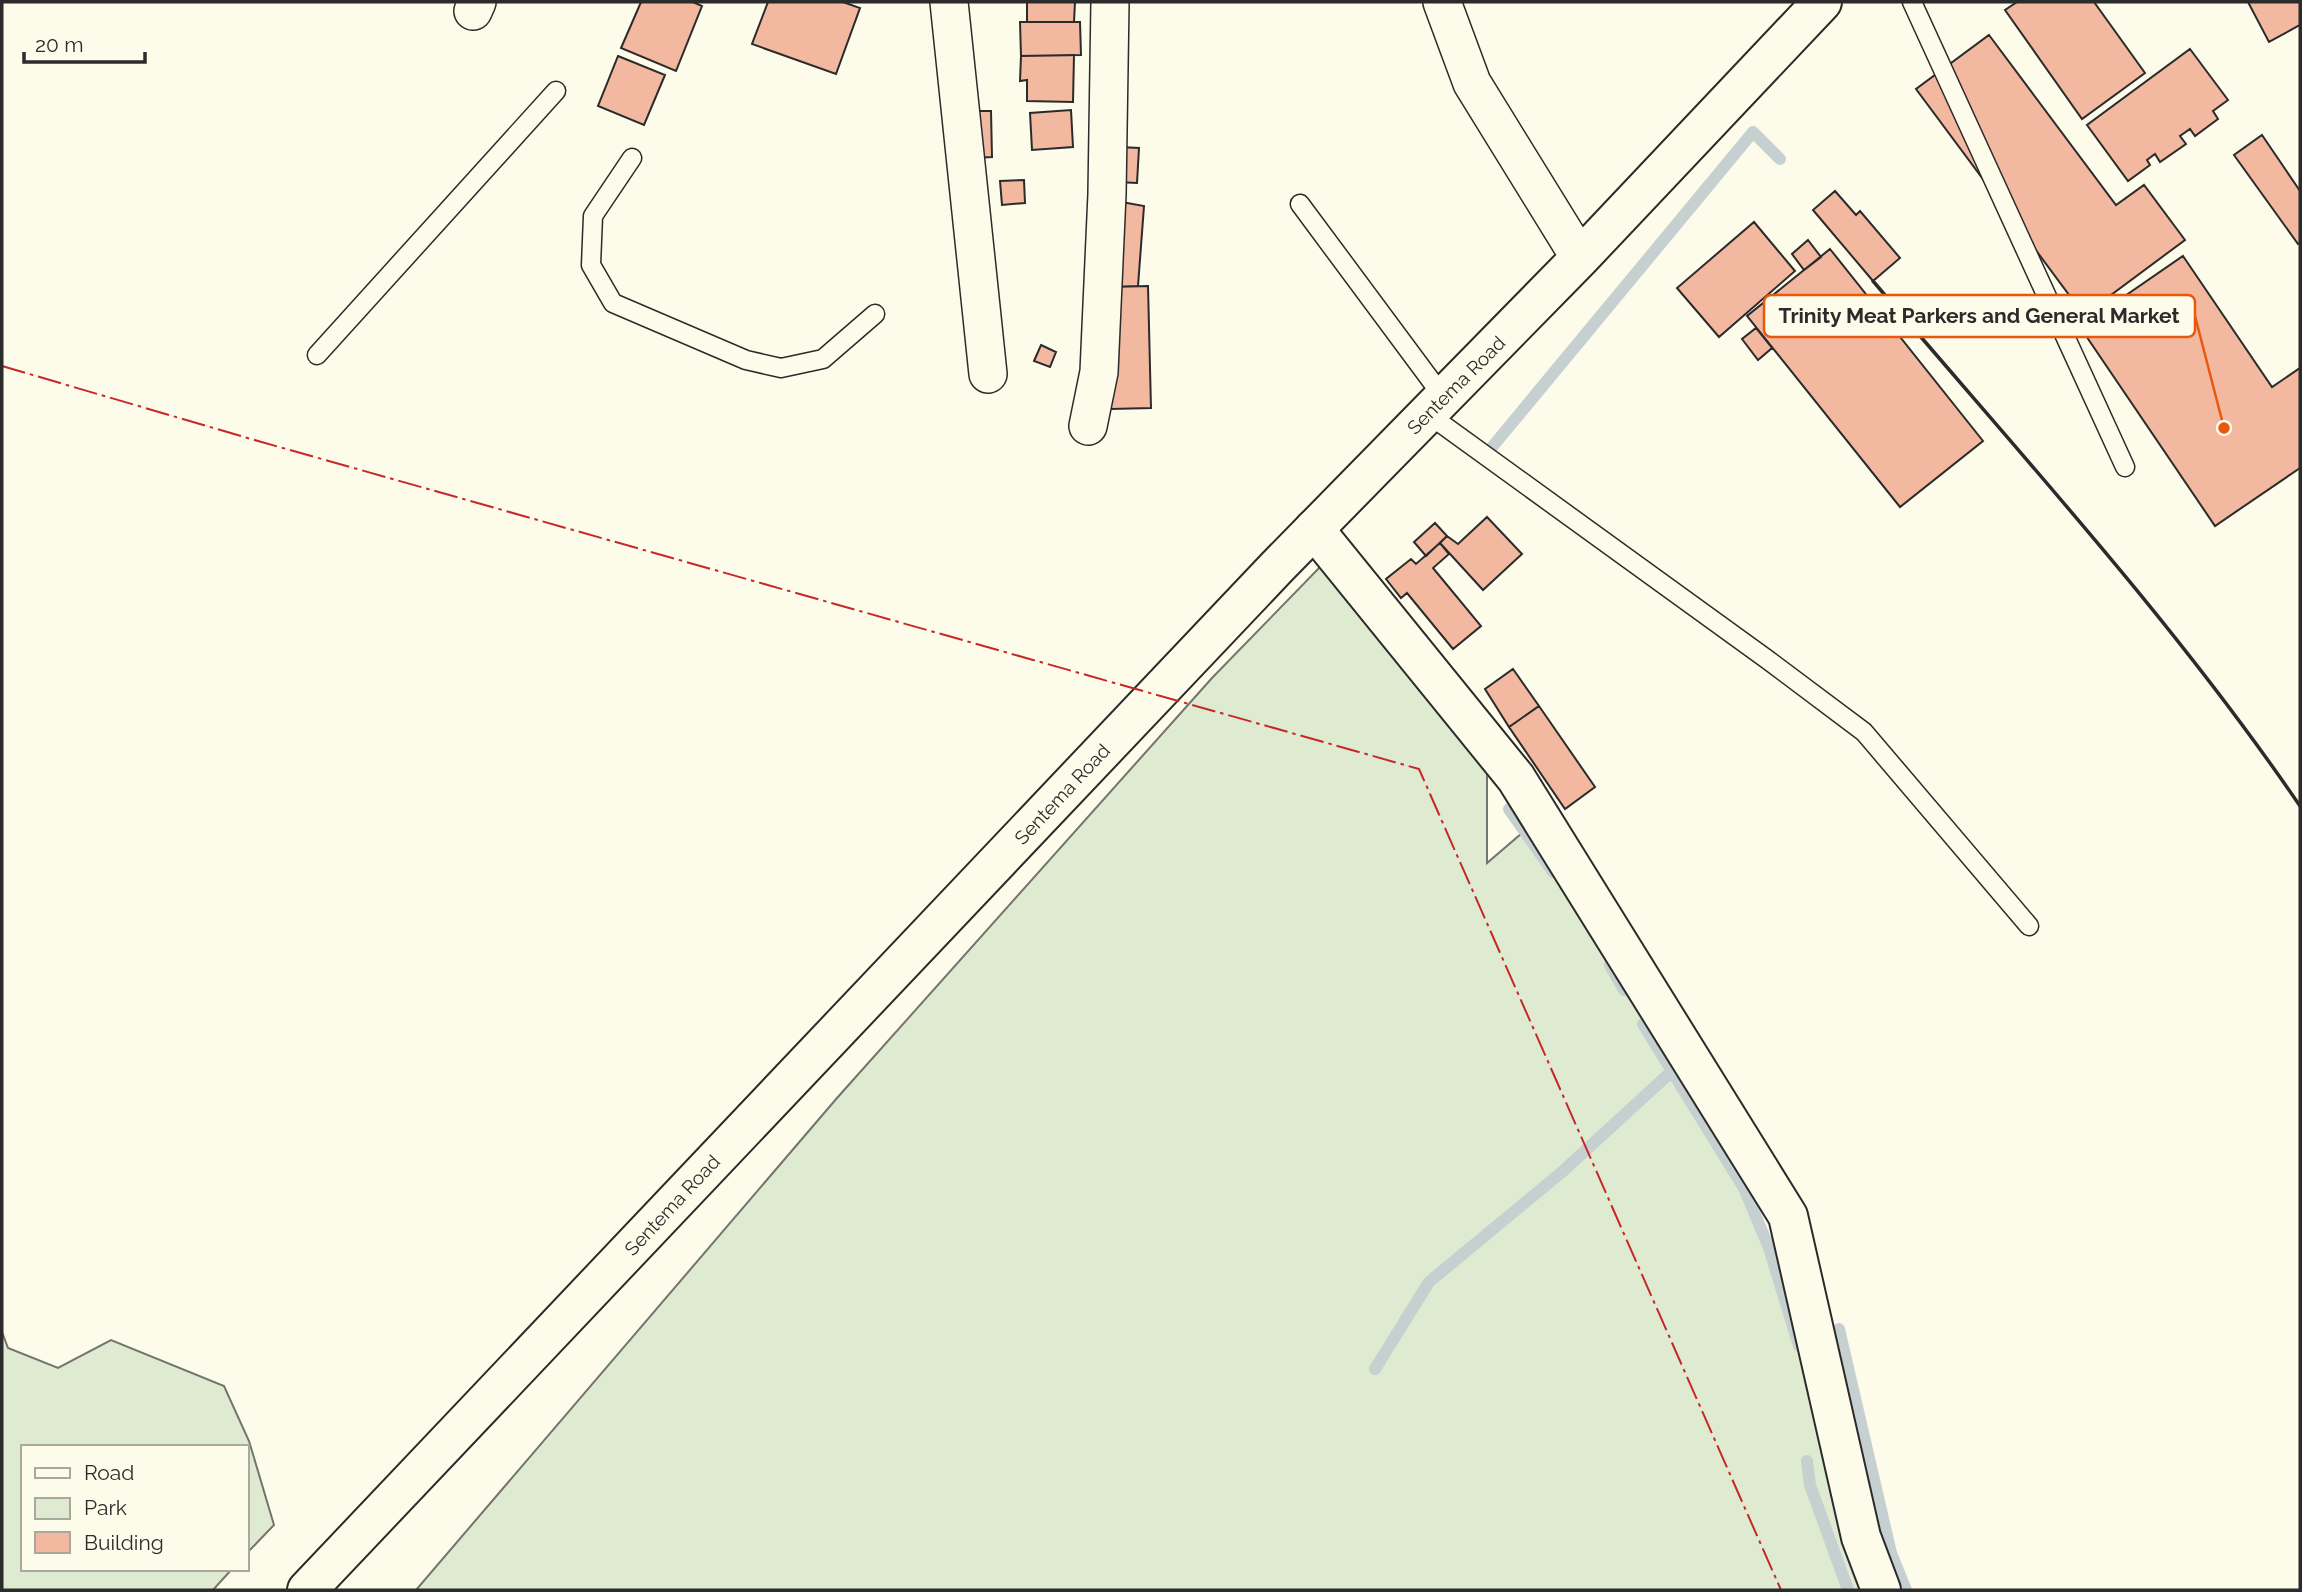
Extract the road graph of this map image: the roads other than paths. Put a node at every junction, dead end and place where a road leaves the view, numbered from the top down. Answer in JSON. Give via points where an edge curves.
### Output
{"nodes":[{"id":1,"x":949,"y":2,"type":"edge"},
{"id":2,"x":1110,"y":2,"type":"edge"},
{"id":3,"x":1442,"y":2,"type":"edge"},
{"id":4,"x":1822,"y":2,"type":"edge"},
{"id":5,"x":1912,"y":2,"type":"edge"},
{"id":6,"x":556,"y":92,"type":"dead end"},
{"id":7,"x":632,"y":158,"type":"dead end"},
{"id":8,"x":1300,"y":204,"type":"dead end"},
{"id":9,"x":1580,"y":258,"type":"junction"},
{"id":10,"x":875,"y":314,"type":"dead end"},
{"id":11,"x":317,"y":355,"type":"dead end"},
{"id":12,"x":988,"y":374,"type":"dead end"},
{"id":13,"x":1436,"y":406,"type":"junction"},
{"id":14,"x":1088,"y":426,"type":"dead end"},
{"id":15,"x":2125,"y":467,"type":"dead end"},
{"id":16,"x":1314,"y":529,"type":"junction"},
{"id":17,"x":2029,"y":926,"type":"dead end"},
{"id":18,"x":307,"y":1590,"type":"edge"},
{"id":19,"x":1881,"y":1590,"type":"edge"}],
"edges":[{"from":1,"to":12,"type":"street"},
{"from":2,"to":14,"type":"street","via":[[1099,372]]},
{"from":3,"to":9,"type":"street","via":[[1472,83]]},
{"from":4,"to":9,"type":"main road","name":"Sentema Road"},
{"from":5,"to":15,"type":"lane"},
{"from":6,"to":11,"type":"lane"},
{"from":7,"to":10,"type":"lane","via":[[593,216],[591,264],[613,303],[746,360],[781,368],[823,359]]},
{"from":8,"to":13,"type":"lane"},
{"from":9,"to":13,"type":"main road","name":"Sentema Road"},
{"from":13,"to":16,"type":"main road","name":"Sentema Road"},
{"from":13,"to":17,"type":"lane","via":[[1864,732]]},
{"from":16,"to":18,"type":"main road","name":"Sentema Road"},
{"from":16,"to":19,"type":"main road","via":[[1517,778],[1788,1216],[1861,1537]]}]}
